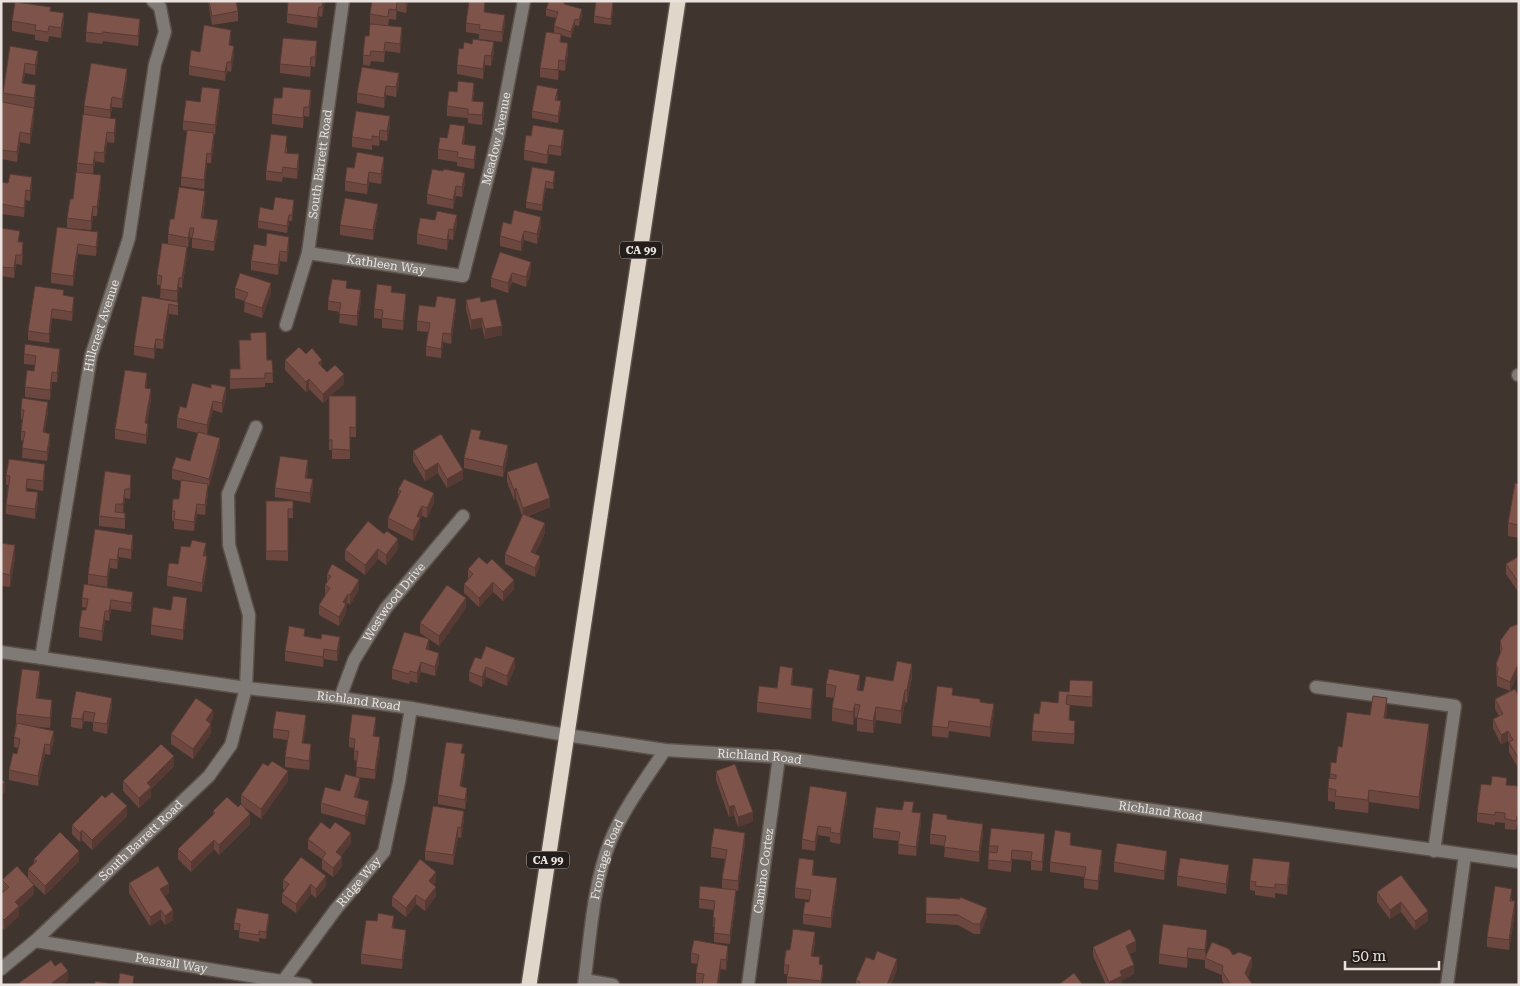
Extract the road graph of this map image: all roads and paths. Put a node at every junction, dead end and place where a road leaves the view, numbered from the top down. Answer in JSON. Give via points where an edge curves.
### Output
{"nodes":[{"id":1,"x":153,"y":1,"type":"edge"},
{"id":2,"x":343,"y":1,"type":"edge"},
{"id":3,"x":524,"y":1,"type":"edge"},
{"id":4,"x":678,"y":1,"type":"edge"},
{"id":5,"x":308,"y":253,"type":"junction"},
{"id":6,"x":463,"y":276,"type":"joint"},
{"id":7,"x":286,"y":324,"type":"dead end"},
{"id":8,"x":256,"y":427,"type":"dead end"},
{"id":9,"x":463,"y":516,"type":"dead end"},
{"id":10,"x":1,"y":652,"type":"edge"},
{"id":11,"x":41,"y":658,"type":"junction"},
{"id":12,"x":1316,"y":687,"type":"dead end"},
{"id":13,"x":246,"y":688,"type":"junction"},
{"id":14,"x":340,"y":698,"type":"junction"},
{"id":15,"x":411,"y":708,"type":"junction"},
{"id":16,"x":566,"y":735,"type":"junction"},
{"id":17,"x":665,"y":750,"type":"junction"},
{"id":18,"x":779,"y":757,"type":"junction"},
{"id":19,"x":1434,"y":851,"type":"junction"},
{"id":20,"x":1465,"y":855,"type":"junction"},
{"id":21,"x":1519,"y":862,"type":"edge"},
{"id":22,"x":35,"y":941,"type":"junction"},
{"id":23,"x":1,"y":969,"type":"edge"},
{"id":24,"x":283,"y":981,"type":"junction"},
{"id":25,"x":584,"y":982,"type":"edge"},
{"id":26,"x":306,"y":985,"type":"edge"},
{"id":27,"x":529,"y":985,"type":"edge"},
{"id":28,"x":613,"y":985,"type":"edge"},
{"id":29,"x":748,"y":985,"type":"edge"},
{"id":30,"x":1446,"y":985,"type":"edge"}],
"edges":[{"from":1,"to":11,"type":"street","name":"Hillcrest Avenue","via":[[160,7],[165,32],[155,64],[129,238],[91,356]]},
{"from":2,"to":5,"type":"street","name":"South Barrett Road"},
{"from":3,"to":6,"type":"street","name":"Meadow Avenue","via":[[498,137]]},
{"from":4,"to":16,"type":"highway","number":"CA 99"},
{"from":5,"to":6,"type":"street","name":"Kathleen Way"},
{"from":5,"to":7,"type":"street","name":"South Barrett Road"},
{"from":8,"to":13,"type":"street","name":"South Barrett Road","via":[[228,494],[229,545],[249,615]]},
{"from":9,"to":14,"type":"street","name":"Westwood Drive","via":[[386,608],[354,660]]},
{"from":10,"to":11,"type":"street","name":"Richland Road"},
{"from":11,"to":13,"type":"street","name":"Richland Road"},
{"from":12,"to":19,"type":"street","via":[[1455,706]]},
{"from":13,"to":14,"type":"street","name":"Richland Road"},
{"from":13,"to":22,"type":"street","name":"South Barrett Road","via":[[231,745],[209,776]]},
{"from":14,"to":15,"type":"street","name":"Richland Road"},
{"from":15,"to":16,"type":"street","name":"Richland Road"},
{"from":15,"to":24,"type":"street","name":"Ridge Way","via":[[384,852],[336,909]]},
{"from":16,"to":17,"type":"street","name":"Richland Road"},
{"from":16,"to":27,"type":"highway","number":"CA 99"},
{"from":17,"to":18,"type":"street","name":"Richland Road"},
{"from":17,"to":25,"type":"street","name":"Frontage Road","via":[[629,805],[610,842],[598,884]]},
{"from":18,"to":19,"type":"street","name":"Richland Road"},
{"from":18,"to":29,"type":"street","name":"Camino Cortez"},
{"from":19,"to":20,"type":"street","name":"Richland Road"},
{"from":20,"to":21,"type":"street","name":"Richland Road"},
{"from":20,"to":30,"type":"street"},
{"from":22,"to":23,"type":"street","name":"South Barrett Road"},
{"from":22,"to":24,"type":"street","name":"Pearsall Way"},
{"from":24,"to":26,"type":"street","name":"Pearsall Way"},
{"from":25,"to":28,"type":"street"}]}
